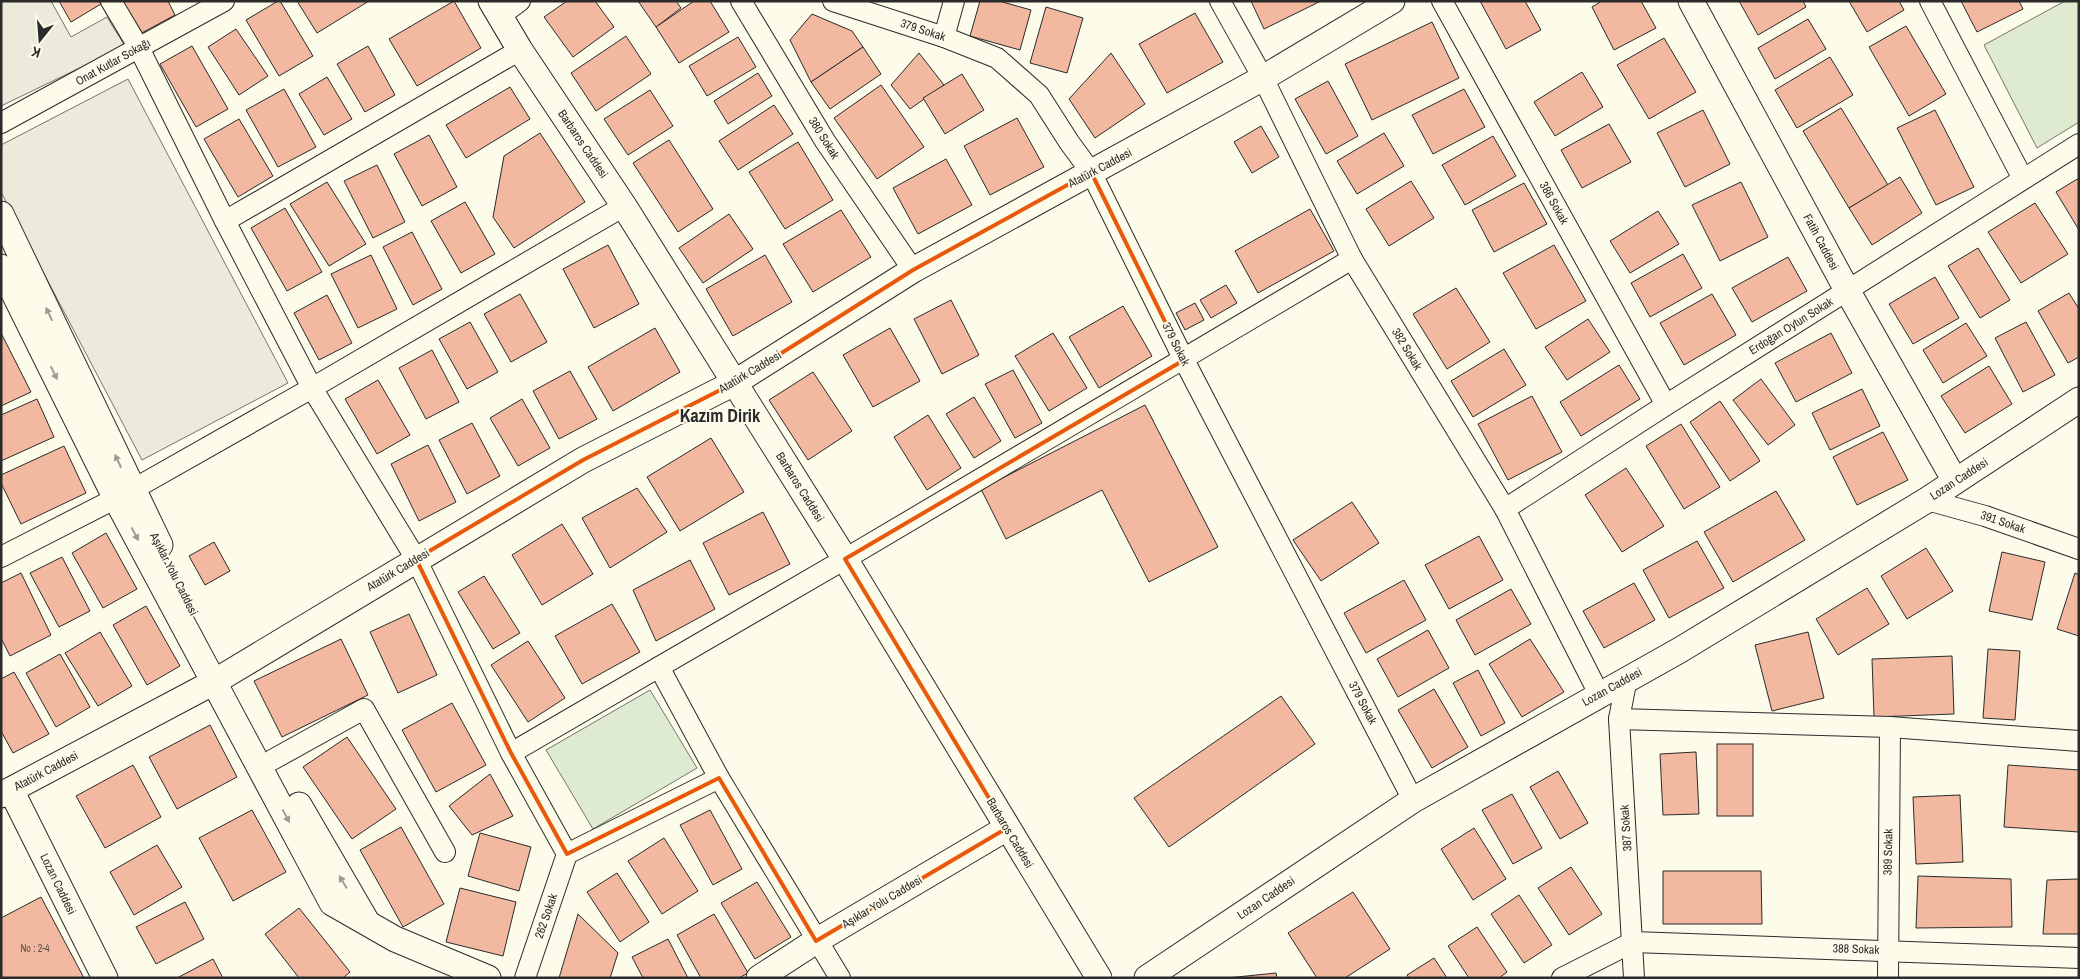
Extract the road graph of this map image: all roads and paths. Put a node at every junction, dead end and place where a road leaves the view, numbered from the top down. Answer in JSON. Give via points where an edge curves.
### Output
{"nodes":[{"id":1,"x":111,"y":1,"type":"edge"},
{"id":2,"x":224,"y":1,"type":"edge"},
{"id":3,"x":520,"y":1,"type":"edge"},
{"id":4,"x":741,"y":1,"type":"edge"},
{"id":5,"x":833,"y":1,"type":"edge"},
{"id":6,"x":954,"y":1,"type":"edge"},
{"id":7,"x":1220,"y":1,"type":"edge"},
{"id":8,"x":1392,"y":1,"type":"edge"},
{"id":9,"x":1442,"y":1,"type":"edge"},
{"id":10,"x":1691,"y":1,"type":"edge"},
{"id":11,"x":1930,"y":1,"type":"edge"},
{"id":12,"x":495,"y":8,"type":"edge"},
{"id":13,"x":944,"y":37,"type":"junction"},
{"id":14,"x":139,"y":48,"type":"junction"},
{"id":15,"x":520,"y":50,"type":"junction"},
{"id":16,"x":1263,"y":78,"type":"junction"},
{"id":17,"x":1,"y":123,"type":"edge"},
{"id":18,"x":2079,"y":144,"type":"edge"},
{"id":19,"x":1091,"y":172,"type":"junction"},
{"id":20,"x":2023,"y":179,"type":"junction"},
{"id":21,"x":624,"y":206,"type":"junction"},
{"id":22,"x":1,"y":214,"type":"edge"},
{"id":23,"x":224,"y":221,"type":"junction"},
{"id":24,"x":1352,"y":259,"type":"junction"},
{"id":25,"x":1,"y":267,"type":"edge"},
{"id":26,"x":913,"y":270,"type":"junction"},
{"id":27,"x":1847,"y":290,"type":"junction"},
{"id":28,"x":1184,"y":360,"type":"junction"},
{"id":29,"x":734,"y":383,"type":"junction"},
{"id":30,"x":312,"y":388,"type":"junction"},
{"id":31,"x":2079,"y":400,"type":"edge"},
{"id":32,"x":1666,"y":404,"type":"junction"},
{"id":33,"x":1954,"y":481,"type":"junction"},
{"id":34,"x":124,"y":495,"type":"junction"},
{"id":35,"x":1927,"y":500,"type":"junction"},
{"id":36,"x":1504,"y":510,"type":"junction"},
{"id":37,"x":2079,"y":548,"type":"edge"},
{"id":38,"x":1,"y":557,"type":"edge"},
{"id":39,"x":416,"y":559,"type":"junction"},
{"id":40,"x":845,"y":559,"type":"junction"},
{"id":41,"x":659,"y":668,"type":"junction"},
{"id":42,"x":219,"y":678,"type":"junction"},
{"id":43,"x":1627,"y":678,"type":"junction"},
{"id":44,"x":1599,"y":694,"type":"junction"},
{"id":45,"x":1619,"y":718,"type":"junction"},
{"id":46,"x":1890,"y":727,"type":"junction"},
{"id":47,"x":2079,"y":741,"type":"edge"},
{"id":48,"x":511,"y":753,"type":"junction"},
{"id":49,"x":272,"y":760,"type":"junction"},
{"id":50,"x":719,"y":778,"type":"junction"},
{"id":51,"x":6,"y":792,"type":"edge"},
{"id":52,"x":1413,"y":800,"type":"junction"},
{"id":53,"x":1007,"y":828,"type":"junction"},
{"id":54,"x":445,"y":852,"type":"dead end"},
{"id":55,"x":567,"y":854,"type":"junction"},
{"id":56,"x":368,"y":924,"type":"junction"},
{"id":57,"x":816,"y":941,"type":"junction"},
{"id":58,"x":1633,"y":942,"type":"junction"},
{"id":59,"x":1887,"y":950,"type":"junction"},
{"id":60,"x":2079,"y":958,"type":"edge"},
{"id":61,"x":104,"y":978,"type":"edge"},
{"id":62,"x":488,"y":978,"type":"edge"},
{"id":63,"x":525,"y":978,"type":"edge"},
{"id":64,"x":759,"y":978,"type":"edge"},
{"id":65,"x":840,"y":978,"type":"edge"},
{"id":66,"x":1099,"y":978,"type":"edge"},
{"id":67,"x":1147,"y":978,"type":"edge"},
{"id":68,"x":1562,"y":978,"type":"edge"},
{"id":69,"x":1634,"y":978,"type":"edge"},
{"id":70,"x":1888,"y":978,"type":"edge"}],
"edges":[{"from":1,"to":14,"type":"street"},
{"from":2,"to":14,"type":"street","name":"Onat Kutlar Sokağı"},
{"from":3,"to":12,"type":"street"},
{"from":4,"to":26,"type":"street","name":"380 Sokak","via":[[825,141]]},
{"from":5,"to":13,"type":"street","name":"379 Sokak"},
{"from":6,"to":13,"type":"street"},
{"from":7,"to":16,"type":"street","name":"382 Sokak"},
{"from":8,"to":16,"type":"street","name":"Atatürk Caddesi"},
{"from":9,"to":32,"type":"street","name":"386 Sokak"},
{"from":10,"to":27,"type":"street","name":"Fatih Caddesi"},
{"from":11,"to":20,"type":"street"},
{"from":12,"to":15,"type":"street","name":"Barbaros Caddesi"},
{"from":13,"to":19,"type":"street","name":"379 Sokak","via":[[997,58],[1040,95]]},
{"from":14,"to":17,"type":"street","name":"Onat Kutlar Sokağı"},
{"from":14,"to":23,"type":"street"},
{"from":15,"to":21,"type":"street","name":"Barbaros Caddesi"},
{"from":15,"to":23,"type":"street"},
{"from":16,"to":19,"type":"street","name":"Atatürk Caddesi"},
{"from":16,"to":24,"type":"street","name":"382 Sokak"},
{"from":18,"to":20,"type":"street","name":"Erdoğan Oytun Sokak"},
{"from":19,"to":26,"type":"street","name":"Atatürk Caddesi"},
{"from":19,"to":28,"type":"street","name":"379 Sokak"},
{"from":20,"to":27,"type":"street","name":"Erdoğan Oytun Sokak"},
{"from":21,"to":29,"type":"street","name":"Barbaros Caddesi"},
{"from":21,"to":30,"type":"street"},
{"from":34,"to":22,"type":"street","name":"Aşıklar Yolu Caddesi","one_way":true},
{"from":23,"to":30,"type":"street"},
{"from":24,"to":28,"type":"street"},
{"from":24,"to":36,"type":"street","name":"382 Sokak"},
{"from":25,"to":34,"type":"street","name":"Aşıklar Yolu Caddesi","one_way":true},
{"from":26,"to":29,"type":"street","name":"Atatürk Caddesi"},
{"from":27,"to":32,"type":"street","name":"Erdoğan Oytun Sokak"},
{"from":27,"to":33,"type":"street","name":"Fatih Caddesi"},
{"from":28,"to":40,"type":"street"},
{"from":28,"to":52,"type":"street","name":"379 Sokak"},
{"from":29,"to":39,"type":"street","name":"Atatürk Caddesi","via":[[582,460]]},
{"from":29,"to":40,"type":"street","name":"Barbaros Caddesi"},
{"from":30,"to":34,"type":"street"},
{"from":30,"to":39,"type":"street"},
{"from":31,"to":33,"type":"street","name":"Lozan Caddesi"},
{"from":32,"to":36,"type":"street","name":"Erdoğan Oytun Sokak"},
{"from":33,"to":35,"type":"street","name":"Lozan Caddesi"},
{"from":34,"to":38,"type":"street"},
{"from":34,"to":42,"type":"street","name":"Aşıklar Yolu Caddesi"},
{"from":35,"to":37,"type":"street","name":"391 Sokak"},
{"from":35,"to":43,"type":"street","name":"Lozan Caddesi","via":[[1680,650]]},
{"from":36,"to":44,"type":"street","name":"382 Sokak"},
{"from":39,"to":42,"type":"street","name":"Atatürk Caddesi"},
{"from":39,"to":48,"type":"street"},
{"from":40,"to":41,"type":"street"},
{"from":40,"to":53,"type":"street","name":"Barbaros Caddesi"},
{"from":41,"to":48,"type":"street"},
{"from":41,"to":50,"type":"street"},
{"from":42,"to":49,"type":"street","name":"Aşıklar Yolu Caddesi"},
{"from":42,"to":51,"type":"street","name":"Atatürk Caddesi"},
{"from":42,"to":56,"type":"street","name":"Aşıklar Yolu Caddesi","one_way":true,"via":[[332,903]]},
{"from":43,"to":44,"type":"street","name":"Lozan Caddesi"},
{"from":43,"to":45,"type":"street","name":"387 Sokak"},
{"from":44,"to":52,"type":"street","name":"Lozan Caddesi"},
{"from":45,"to":46,"type":"street"},
{"from":45,"to":58,"type":"street","name":"387 Sokak"},
{"from":46,"to":47,"type":"street"},
{"from":46,"to":59,"type":"street","name":"389 Sokak"},
{"from":48,"to":55,"type":"street"},
{"from":49,"to":54,"type":"street","via":[[364,708]]},
{"from":56,"to":49,"type":"street","name":"Aşıklar Yolu Caddesi","one_way":true},
{"from":50,"to":55,"type":"street"},
{"from":50,"to":57,"type":"street"},
{"from":51,"to":61,"type":"street","name":"Lozan Caddesi"},
{"from":52,"to":67,"type":"street","name":"Lozan Caddesi"},
{"from":53,"to":57,"type":"street","name":"Aşıklar Yolu Caddesi"},
{"from":53,"to":66,"type":"street","name":"Barbaros Caddesi"},
{"from":55,"to":63,"type":"street","name":"262 Sokak"},
{"from":56,"to":62,"type":"street","name":"Aşıklar Yolu Caddesi"},
{"from":57,"to":64,"type":"street","name":"Aşıklar Yolu Caddesi"},
{"from":57,"to":65,"type":"street"},
{"from":58,"to":59,"type":"street","name":"388 Sokak"},
{"from":58,"to":68,"type":"street"},
{"from":58,"to":69,"type":"street","name":"387 Sokak"},
{"from":59,"to":60,"type":"street","name":"388 Sokak"},
{"from":59,"to":70,"type":"street","name":"389 Sokak"}]}
